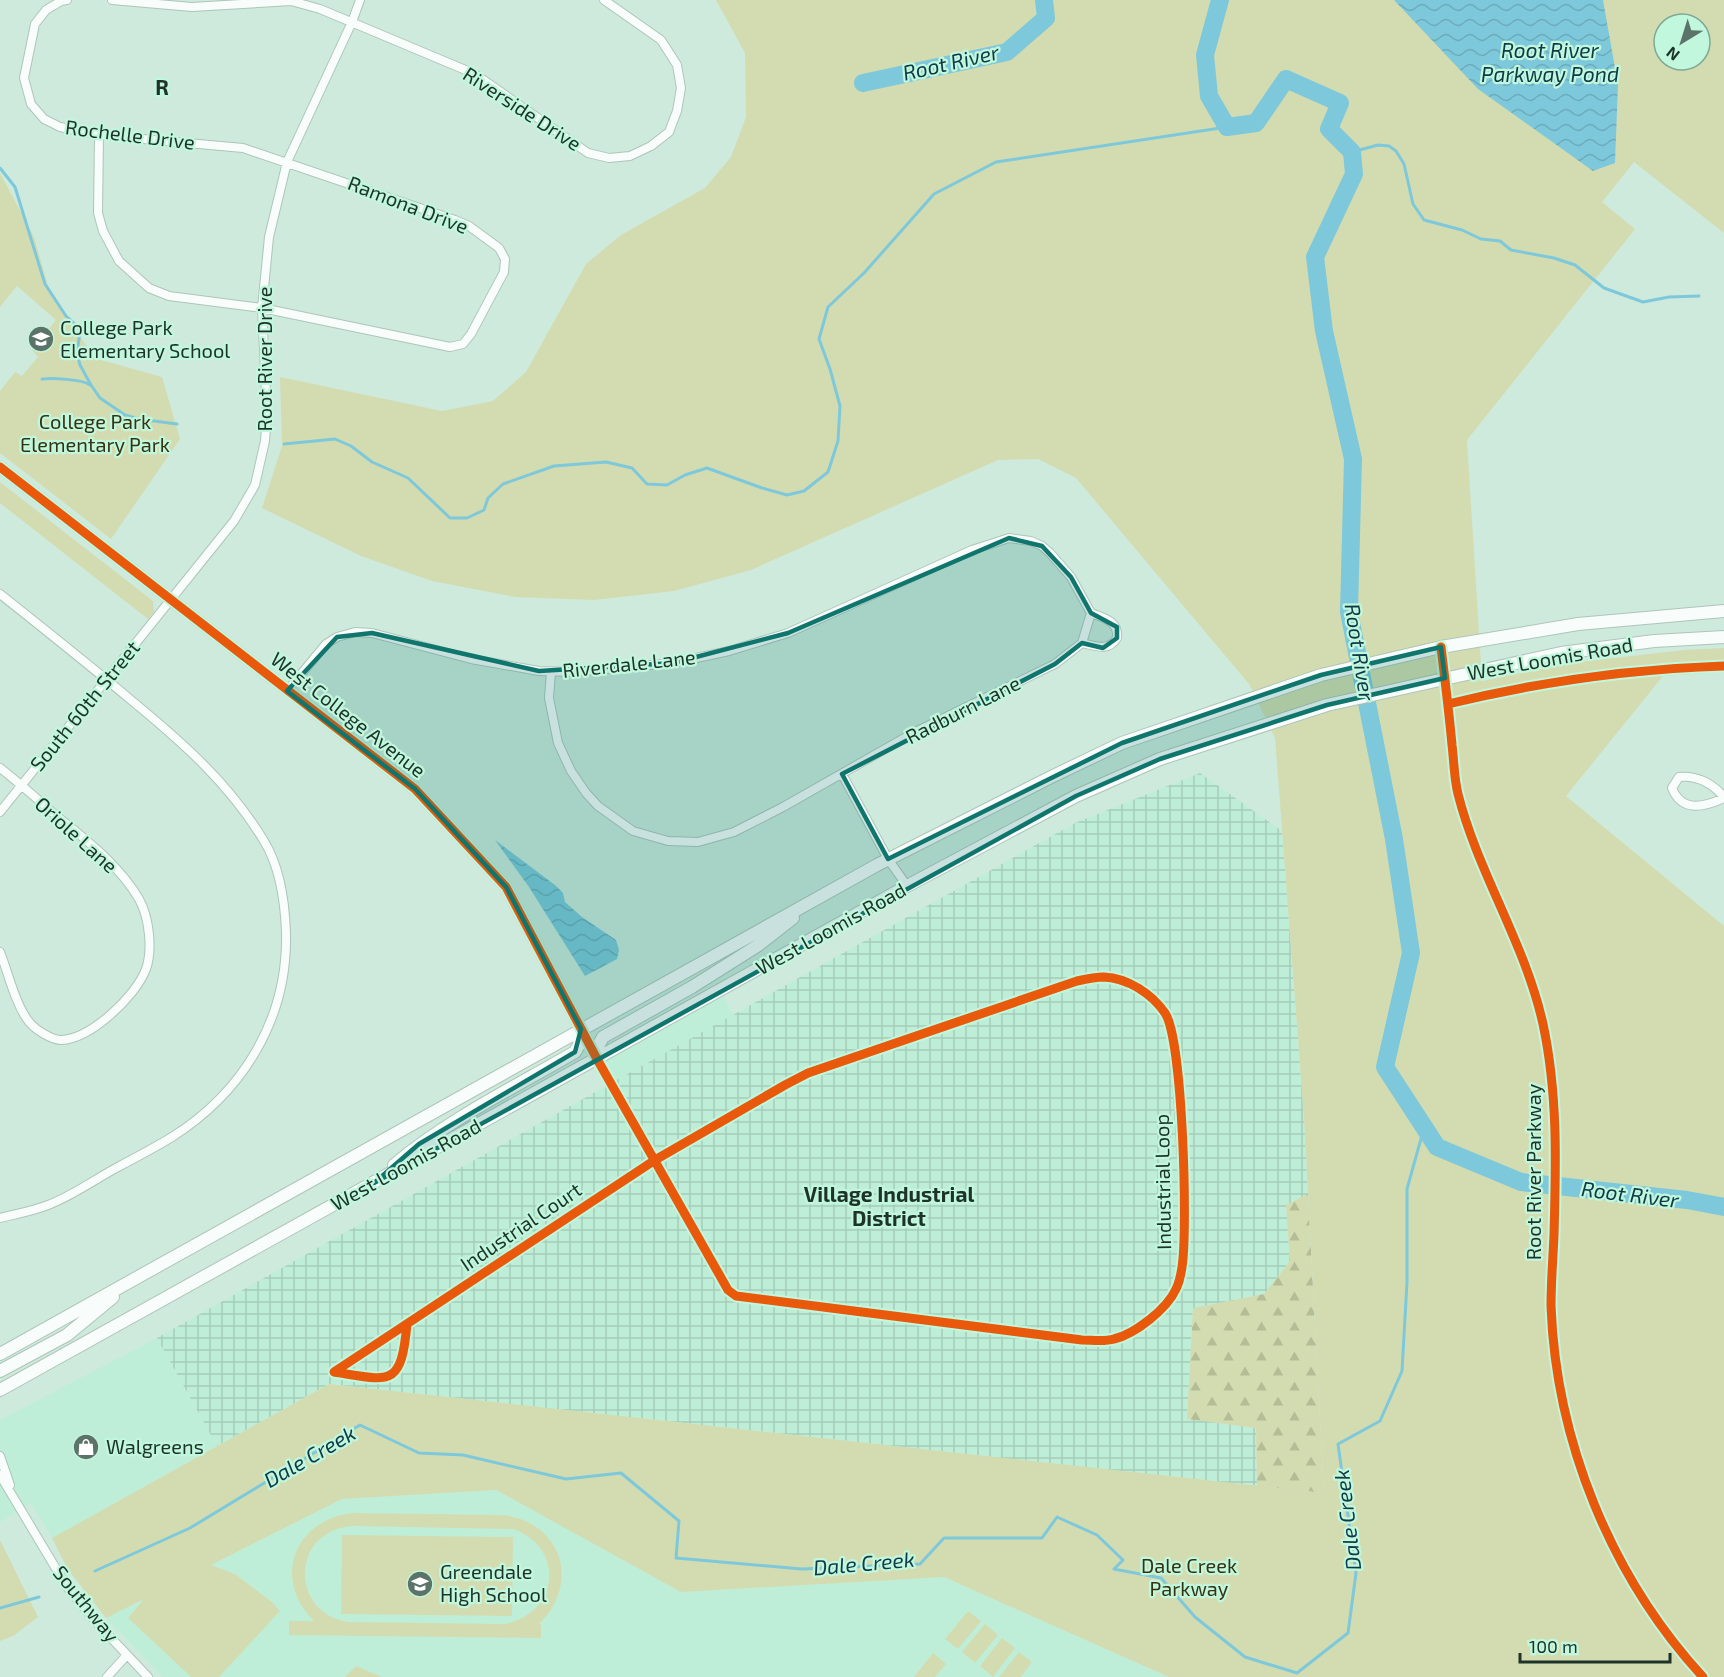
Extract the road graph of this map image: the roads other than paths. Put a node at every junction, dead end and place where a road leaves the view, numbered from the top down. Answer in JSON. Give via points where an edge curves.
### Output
{"nodes":[{"id":1,"x":67,"y":0,"type":"edge"},
{"id":2,"x":112,"y":0,"type":"edge"},
{"id":3,"x":360,"y":0,"type":"edge"},
{"id":4,"x":604,"y":0,"type":"edge"},
{"id":5,"x":352,"y":22,"type":"junction"},
{"id":6,"x":99,"y":135,"type":"junction"},
{"id":7,"x":287,"y":162,"type":"junction"},
{"id":8,"x":262,"y":308,"type":"junction"},
{"id":9,"x":0,"y":467,"type":"edge"},
{"id":10,"x":0,"y":594,"type":"edge"},
{"id":11,"x":171,"y":600,"type":"junction"},
{"id":12,"x":1724,"y":611,"type":"edge"},
{"id":13,"x":1091,"y":613,"type":"junction"},
{"id":14,"x":1724,"y":637,"type":"edge"},
{"id":15,"x":1082,"y":643,"type":"junction"},
{"id":16,"x":1441,"y":647,"type":"junction"},
{"id":17,"x":551,"y":672,"type":"junction"},
{"id":18,"x":1445,"y":678,"type":"junction"},
{"id":19,"x":106,"y":679,"type":"junction"},
{"id":20,"x":287,"y":691,"type":"junction"},
{"id":21,"x":0,"y":768,"type":"edge"},
{"id":22,"x":842,"y":774,"type":"junction"},
{"id":23,"x":21,"y":786,"type":"junction"},
{"id":24,"x":1724,"y":797,"type":"edge"},
{"id":25,"x":0,"y":812,"type":"edge"},
{"id":26,"x":888,"y":859,"type":"junction"},
{"id":27,"x":906,"y":886,"type":"junction"},
{"id":28,"x":825,"y":893,"type":"junction"},
{"id":29,"x":0,"y":952,"type":"edge"},
{"id":30,"x":581,"y":1029,"type":"junction"},
{"id":31,"x":597,"y":1059,"type":"junction"},
{"id":32,"x":655,"y":1160,"type":"junction"},
{"id":33,"x":374,"y":1183,"type":"junction"},
{"id":34,"x":0,"y":1218,"type":"edge"},
{"id":35,"x":140,"y":1276,"type":"junction"},
{"id":36,"x":407,"y":1324,"type":"junction"},
{"id":37,"x":0,"y":1354,"type":"edge"},
{"id":38,"x":0,"y":1371,"type":"edge"},
{"id":39,"x":2,"y":1391,"type":"edge"},
{"id":40,"x":0,"y":1456,"type":"edge"},
{"id":41,"x":0,"y":1475,"type":"edge"},
{"id":42,"x":13,"y":1495,"type":"junction"},
{"id":43,"x":127,"y":1655,"type":"junction"},
{"id":44,"x":107,"y":1677,"type":"edge"},
{"id":45,"x":148,"y":1677,"type":"edge"},
{"id":46,"x":1703,"y":1677,"type":"edge"}],
"edges":[{"from":1,"to":6,"type":"street","name":"Rochelle Drive","via":[[46,10],[35,24],[24,78],[31,105],[44,119],[60,128]]},
{"from":2,"to":5,"type":"street","via":[[192,7],[291,1]]},
{"from":3,"to":5,"type":"street","name":"Root River Drive"},
{"from":4,"to":5,"type":"street","name":"Riverside Drive","via":[[661,40],[677,65],[681,88],[669,132],[651,147],[630,156],[609,158],[588,153],[475,74]]},
{"from":5,"to":7,"type":"street","name":"Root River Drive"},
{"from":6,"to":7,"type":"street","name":"Rochelle Drive","via":[[243,148]]},
{"from":6,"to":8,"type":"street","name":"Ramona Drive","via":[[98,213],[111,248],[131,273],[149,288],[169,296]]},
{"from":7,"to":8,"type":"street","name":"Root River Drive","via":[[269,237]]},
{"from":7,"to":8,"type":"street","name":"Ramona Drive","via":[[469,226],[499,248],[505,259],[504,272],[471,334],[463,344],[450,347]]},
{"from":8,"to":11,"type":"street","name":"Root River Drive","via":[[267,415],[255,485],[234,521]]},
{"from":9,"to":11,"type":"street","name":"West College Avenue"},
{"from":10,"to":19,"type":"street"},
{"from":11,"to":19,"type":"street","name":"South 60th Street"},
{"from":11,"to":20,"type":"street","name":"West College Avenue"},
{"from":12,"to":16,"type":"main road","name":"West Loomis Road","via":[[1578,624]]},
{"from":13,"to":15,"type":"street"},
{"from":13,"to":15,"type":"street","via":[[1112,622],[1117,627],[1117,638],[1103,648]]},
{"from":13,"to":17,"type":"street","name":"Riverdale Lane","via":[[1071,577],[1050,553],[1031,541],[1009,538],[972,550],[808,625],[729,651],[673,663]]},
{"from":14,"to":18,"type":"main road","name":"West Loomis Road","via":[[1561,653]]},
{"from":15,"to":22,"type":"street","name":"Radburn Lane","via":[[1055,664],[915,732]]},
{"from":16,"to":18,"type":"street","name":"Root River Parkway"},
{"from":16,"to":26,"type":"main road","name":"West Loomis Road","via":[[1310,679],[1122,743]]},
{"from":17,"to":20,"type":"street","name":"Riverdale Lane","via":[[471,659],[355,632],[326,644]]},
{"from":17,"to":22,"type":"street","name":"Radburn Lane","via":[[549,698],[558,743],[571,771],[598,806],[633,831],[668,841],[698,842],[734,832]]},
{"from":18,"to":27,"type":"main road","name":"West Loomis Road","via":[[1322,707],[1160,759],[1076,796]]},
{"from":18,"to":46,"type":"street","name":"Root River Parkway","via":[[1457,791],[1473,842],[1523,960],[1542,1021],[1553,1078],[1556,1142],[1551,1306],[1565,1413],[1595,1510],[1623,1564],[1652,1611]]},
{"from":19,"to":23,"type":"street","name":"South 60th Street"},
{"from":19,"to":34,"type":"street","via":[[209,768],[266,843],[285,911],[286,950],[280,992],[268,1030],[242,1074],[212,1107],[172,1137],[49,1205]]},
{"from":20,"to":30,"type":"street","name":"West College Avenue","via":[[415,789],[506,887]]},
{"from":21,"to":23,"type":"street","name":"Oriole Lane"},
{"from":22,"to":26,"type":"street"},
{"from":23,"to":25,"type":"street","name":"South 60th Street"},
{"from":23,"to":29,"type":"street","name":"Oriole Lane","via":[[116,868],[139,899],[150,941],[146,969],[110,1017],[81,1035],[60,1040],[31,1024],[22,1011]]},
{"from":24,"to":24,"type":"street","via":[[1709,805],[1686,806],[1676,799],[1672,788],[1679,777],[1691,775],[1716,788]]},
{"from":26,"to":27,"type":"street"},
{"from":26,"to":28,"type":"main road","name":"West Loomis Road"},
{"from":27,"to":31,"type":"main road","name":"West Loomis Road"},
{"from":28,"to":30,"type":"main road","name":"West Loomis Road"},
{"from":28,"to":31,"type":"main road","via":[[757,946],[603,1037]]},
{"from":30,"to":31,"type":"street","name":"West College Avenue"},
{"from":30,"to":33,"type":"main road","via":[[575,1052],[487,1100],[429,1138]]},
{"from":30,"to":35,"type":"main road","name":"West Loomis Road"},
{"from":31,"to":32,"type":"street","name":"Industrial Loop"},
{"from":31,"to":33,"type":"main road","name":"West Loomis Road"},
{"from":32,"to":32,"type":"street","name":"Industrial Loop","via":[[728,1290],[746,1299],[1082,1340],[1110,1340],[1121,1338],[1156,1316],[1176,1290],[1182,1268],[1185,1212],[1175,1044],[1166,1014],[1151,997],[1114,978],[1077,981],[808,1073]]},
{"from":32,"to":36,"type":"street","name":"Industrial Court"},
{"from":33,"to":39,"type":"main road","name":"West Loomis Road"},
{"from":35,"to":37,"type":"main road","name":"West Loomis Road"},
{"from":35,"to":38,"type":"main road","via":[[67,1335]]},
{"from":36,"to":36,"type":"street","name":"Industrial Court","via":[[380,1341],[334,1371],[369,1377],[391,1375],[402,1363]]},
{"from":40,"to":42,"type":"street","name":"Southway"},
{"from":41,"to":42,"type":"street","name":"Southway"},
{"from":42,"to":43,"type":"street","name":"Southway","via":[[67,1587]]},
{"from":43,"to":44,"type":"street"},
{"from":43,"to":45,"type":"street","name":"Southway"}]}
